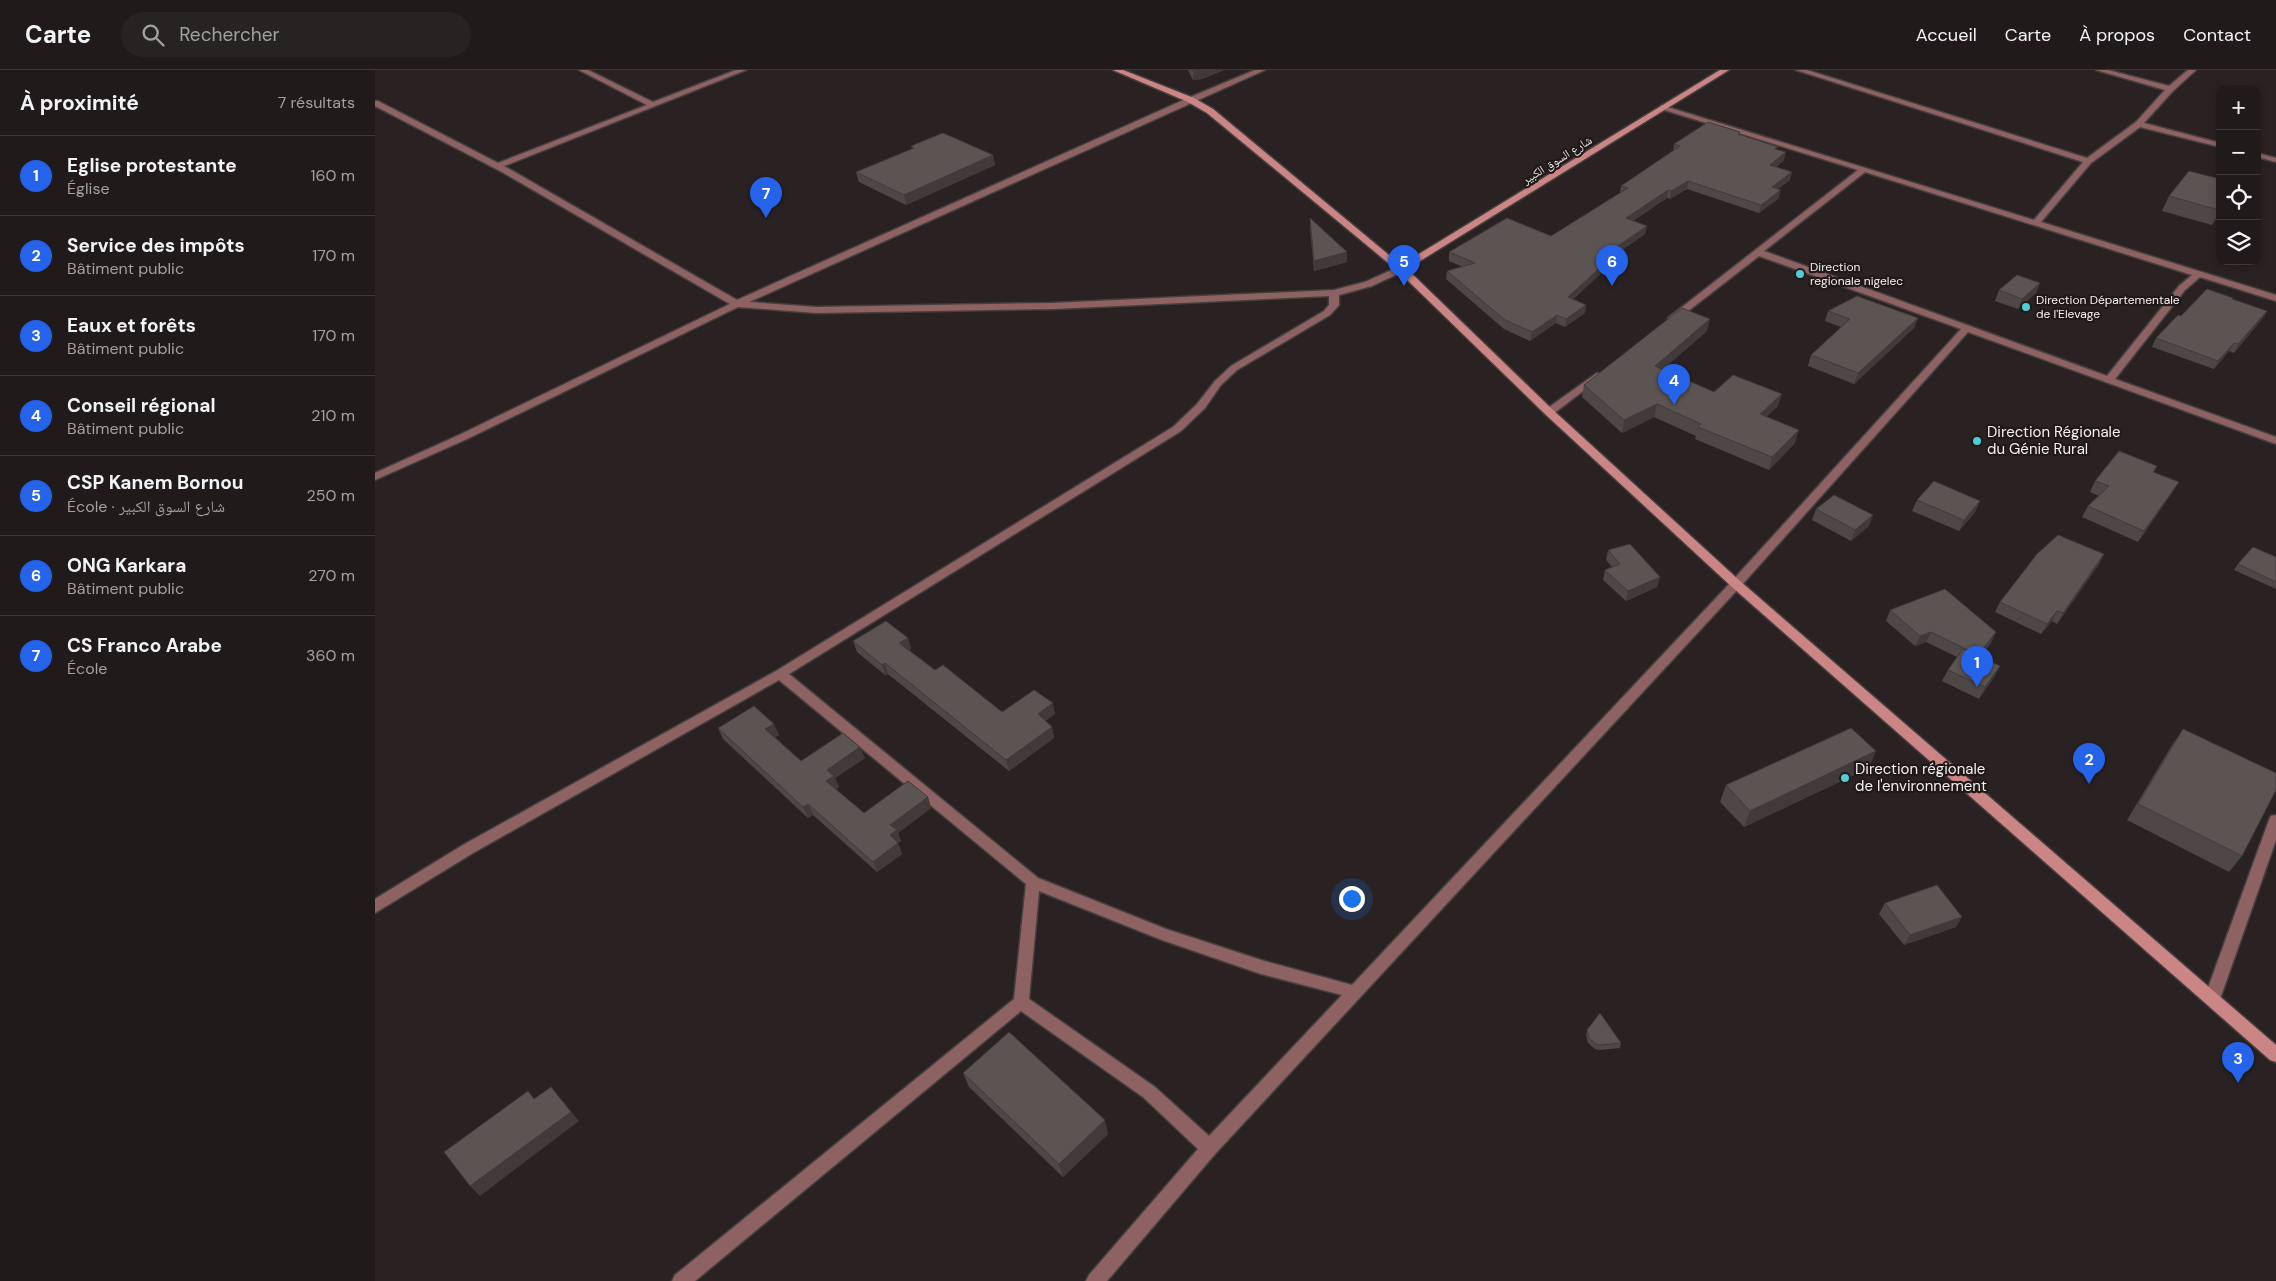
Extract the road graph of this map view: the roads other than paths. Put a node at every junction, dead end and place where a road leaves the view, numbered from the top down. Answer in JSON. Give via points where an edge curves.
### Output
{"nodes":[{"id":1,"x":583,"y":70,"type":"edge"},
{"id":2,"x":742,"y":70,"type":"edge"},
{"id":3,"x":1117,"y":70,"type":"edge"},
{"id":4,"x":1261,"y":70,"type":"edge"},
{"id":5,"x":1725,"y":70,"type":"edge"},
{"id":6,"x":1800,"y":70,"type":"edge"},
{"id":7,"x":2100,"y":70,"type":"edge"},
{"id":8,"x":2192,"y":70,"type":"edge"},
{"id":9,"x":2170,"y":89,"type":"junction"},
{"id":10,"x":1191,"y":100,"type":"junction"},
{"id":11,"x":375,"y":103,"type":"edge"},
{"id":12,"x":653,"y":105,"type":"junction"},
{"id":13,"x":1664,"y":107,"type":"junction"},
{"id":14,"x":2139,"y":124,"type":"junction"},
{"id":15,"x":2216,"y":144,"type":"edge"},
{"id":16,"x":2261,"y":156,"type":"edge"},
{"id":17,"x":2276,"y":160,"type":"edge"},
{"id":18,"x":2088,"y":161,"type":"junction"},
{"id":19,"x":497,"y":166,"type":"junction"},
{"id":20,"x":1864,"y":170,"type":"junction"},
{"id":21,"x":2037,"y":222,"type":"junction"},
{"id":22,"x":1759,"y":253,"type":"junction"},
{"id":23,"x":1401,"y":270,"type":"junction"},
{"id":24,"x":2198,"y":274,"type":"junction"},
{"id":25,"x":1334,"y":293,"type":"junction"},
{"id":26,"x":2276,"y":298,"type":"edge"},
{"id":27,"x":737,"y":304,"type":"junction"},
{"id":28,"x":1666,"y":324,"type":"edge"},
{"id":29,"x":1967,"y":328,"type":"junction"},
{"id":30,"x":1604,"y":371,"type":"edge"},
{"id":31,"x":2109,"y":380,"type":"junction"},
{"id":32,"x":1549,"y":412,"type":"junction"},
{"id":33,"x":2276,"y":441,"type":"edge"},
{"id":34,"x":375,"y":477,"type":"edge"},
{"id":35,"x":1736,"y":584,"type":"junction"},
{"id":36,"x":781,"y":674,"type":"junction"},
{"id":37,"x":2276,"y":820,"type":"edge"},
{"id":38,"x":1033,"y":882,"type":"junction"},
{"id":39,"x":375,"y":907,"type":"edge"},
{"id":40,"x":1354,"y":992,"type":"junction"},
{"id":41,"x":2212,"y":998,"type":"junction"},
{"id":42,"x":1021,"y":1002,"type":"junction"},
{"id":43,"x":2276,"y":1055,"type":"edge"},
{"id":44,"x":1209,"y":1148,"type":"junction"},
{"id":45,"x":681,"y":1281,"type":"edge"},
{"id":46,"x":1095,"y":1281,"type":"edge"}],
"edges":[{"from":1,"to":12,"type":"street"},
{"from":2,"to":12,"type":"street"},
{"from":3,"to":10,"type":"street"},
{"from":4,"to":10,"type":"street"},
{"from":5,"to":13,"type":"street","name":"شارع السوق الكبير"},
{"from":6,"to":18,"type":"street"},
{"from":7,"to":9,"type":"street"},
{"from":8,"to":9,"type":"street"},
{"from":9,"to":14,"type":"street"},
{"from":10,"to":23,"type":"street","via":[[1211,111]]},
{"from":10,"to":27,"type":"street"},
{"from":11,"to":19,"type":"street"},
{"from":12,"to":19,"type":"street"},
{"from":13,"to":20,"type":"street"},
{"from":13,"to":23,"type":"street","name":"شارع السوق الكبير"},
{"from":14,"to":15,"type":"street"},
{"from":14,"to":18,"type":"street"},
{"from":16,"to":17,"type":"street"},
{"from":18,"to":21,"type":"street"},
{"from":19,"to":27,"type":"street"},
{"from":20,"to":21,"type":"street"},
{"from":20,"to":22,"type":"street"},
{"from":21,"to":24,"type":"street"},
{"from":22,"to":28,"type":"street"},
{"from":22,"to":29,"type":"street"},
{"from":23,"to":25,"type":"street","via":[[1379,282]]},
{"from":23,"to":32,"type":"street"},
{"from":24,"to":26,"type":"street"},
{"from":24,"to":31,"type":"street","via":[[2182,288]]},
{"from":25,"to":27,"type":"street","via":[[1043,307],[816,310]]},
{"from":25,"to":36,"type":"street","via":[[1334,305],[1327,313],[1234,368],[1177,429]]},
{"from":27,"to":34,"type":"street"},
{"from":29,"to":31,"type":"street"},
{"from":29,"to":35,"type":"street"},
{"from":30,"to":32,"type":"street"},
{"from":31,"to":33,"type":"street"},
{"from":32,"to":35,"type":"street"},
{"from":35,"to":40,"type":"street"},
{"from":35,"to":41,"type":"street"},
{"from":36,"to":38,"type":"street"},
{"from":36,"to":39,"type":"street","via":[[468,849]]},
{"from":37,"to":41,"type":"street"},
{"from":38,"to":40,"type":"street","via":[[1162,934],[1261,968]]},
{"from":38,"to":42,"type":"street"},
{"from":40,"to":44,"type":"street"},
{"from":41,"to":43,"type":"street"},
{"from":42,"to":44,"type":"street","via":[[1149,1092]]},
{"from":42,"to":45,"type":"street"},
{"from":44,"to":46,"type":"street"}]}
